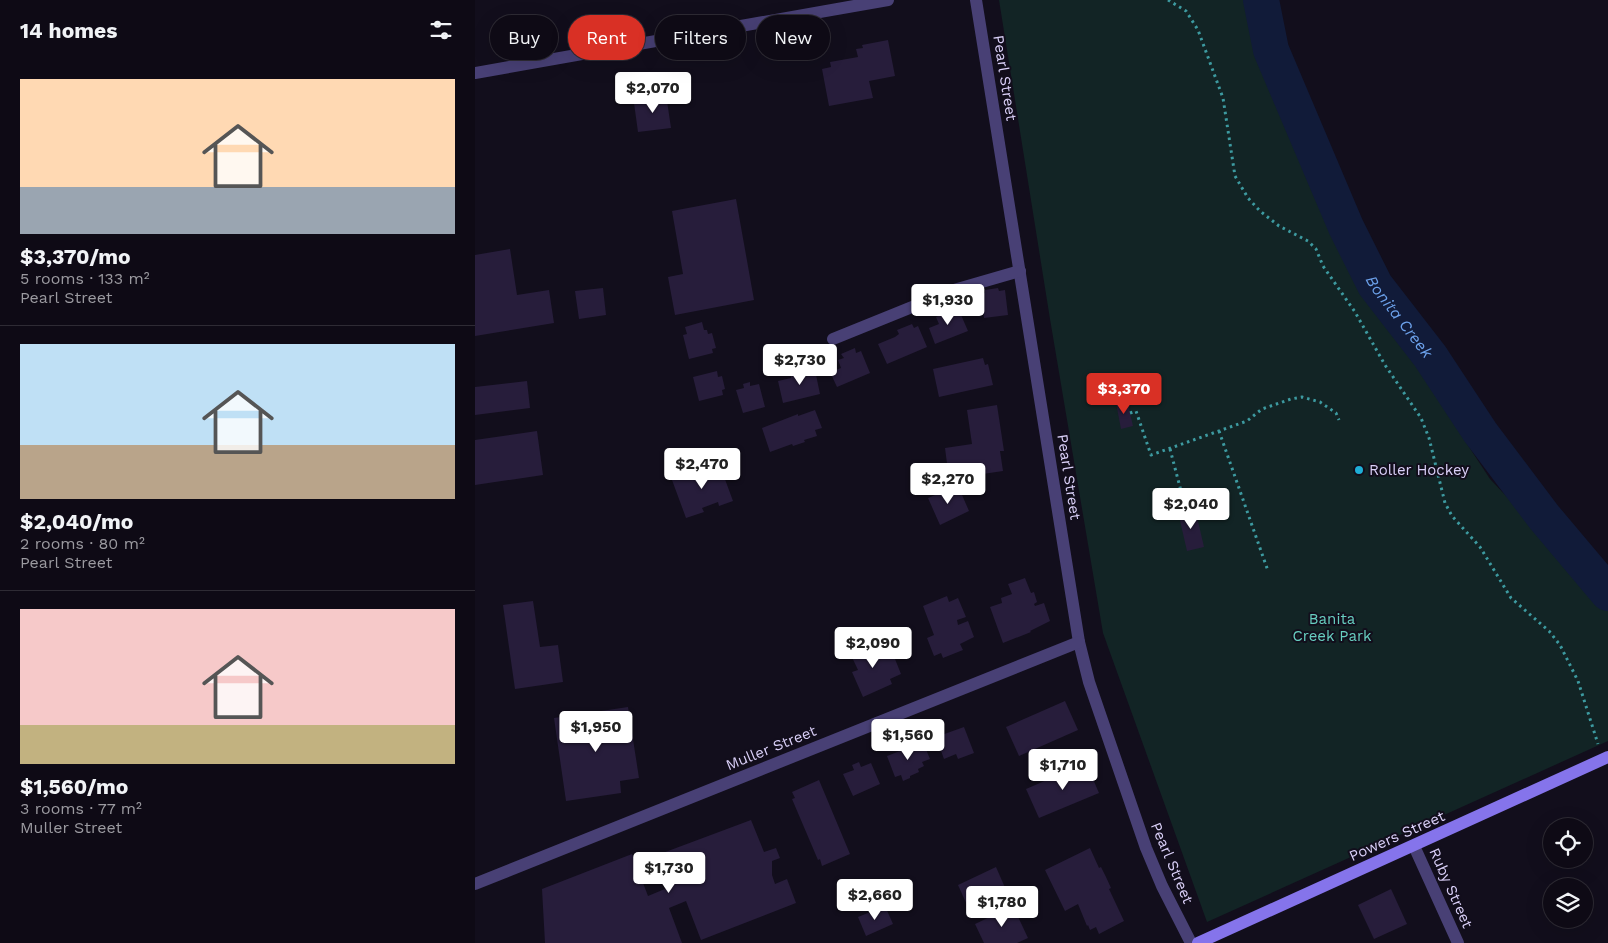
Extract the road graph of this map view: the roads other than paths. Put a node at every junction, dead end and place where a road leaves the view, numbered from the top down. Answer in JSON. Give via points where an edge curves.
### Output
{"nodes":[{"id":1,"x":889,"y":0,"type":"edge"},
{"id":2,"x":976,"y":0,"type":"edge"},
{"id":3,"x":475,"y":73,"type":"edge"},
{"id":4,"x":1020,"y":271,"type":"junction"},
{"id":5,"x":833,"y":339,"type":"dead end"},
{"id":6,"x":1079,"y":642,"type":"junction"},
{"id":7,"x":1606,"y":758,"type":"edge"},
{"id":8,"x":1414,"y":846,"type":"junction"},
{"id":9,"x":475,"y":884,"type":"edge"},
{"id":10,"x":1191,"y":943,"type":"edge"},
{"id":11,"x":1198,"y":943,"type":"edge"},
{"id":12,"x":1458,"y":943,"type":"edge"}],
"edges":[{"from":1,"to":3,"type":"street"},
{"from":2,"to":4,"type":"street","name":"Pearl Street"},
{"from":4,"to":5,"type":"street","via":[[954,290]]},
{"from":4,"to":6,"type":"street","name":"Pearl Street"},
{"from":6,"to":9,"type":"street","name":"Muller Street"},
{"from":6,"to":10,"type":"street","name":"Pearl Street","via":[[1089,682],[1146,848]]},
{"from":7,"to":8,"type":"street","name":"Powers Street"},
{"from":8,"to":11,"type":"street","name":"Powers Street"},
{"from":8,"to":12,"type":"street","name":"Ruby Street"}]}
